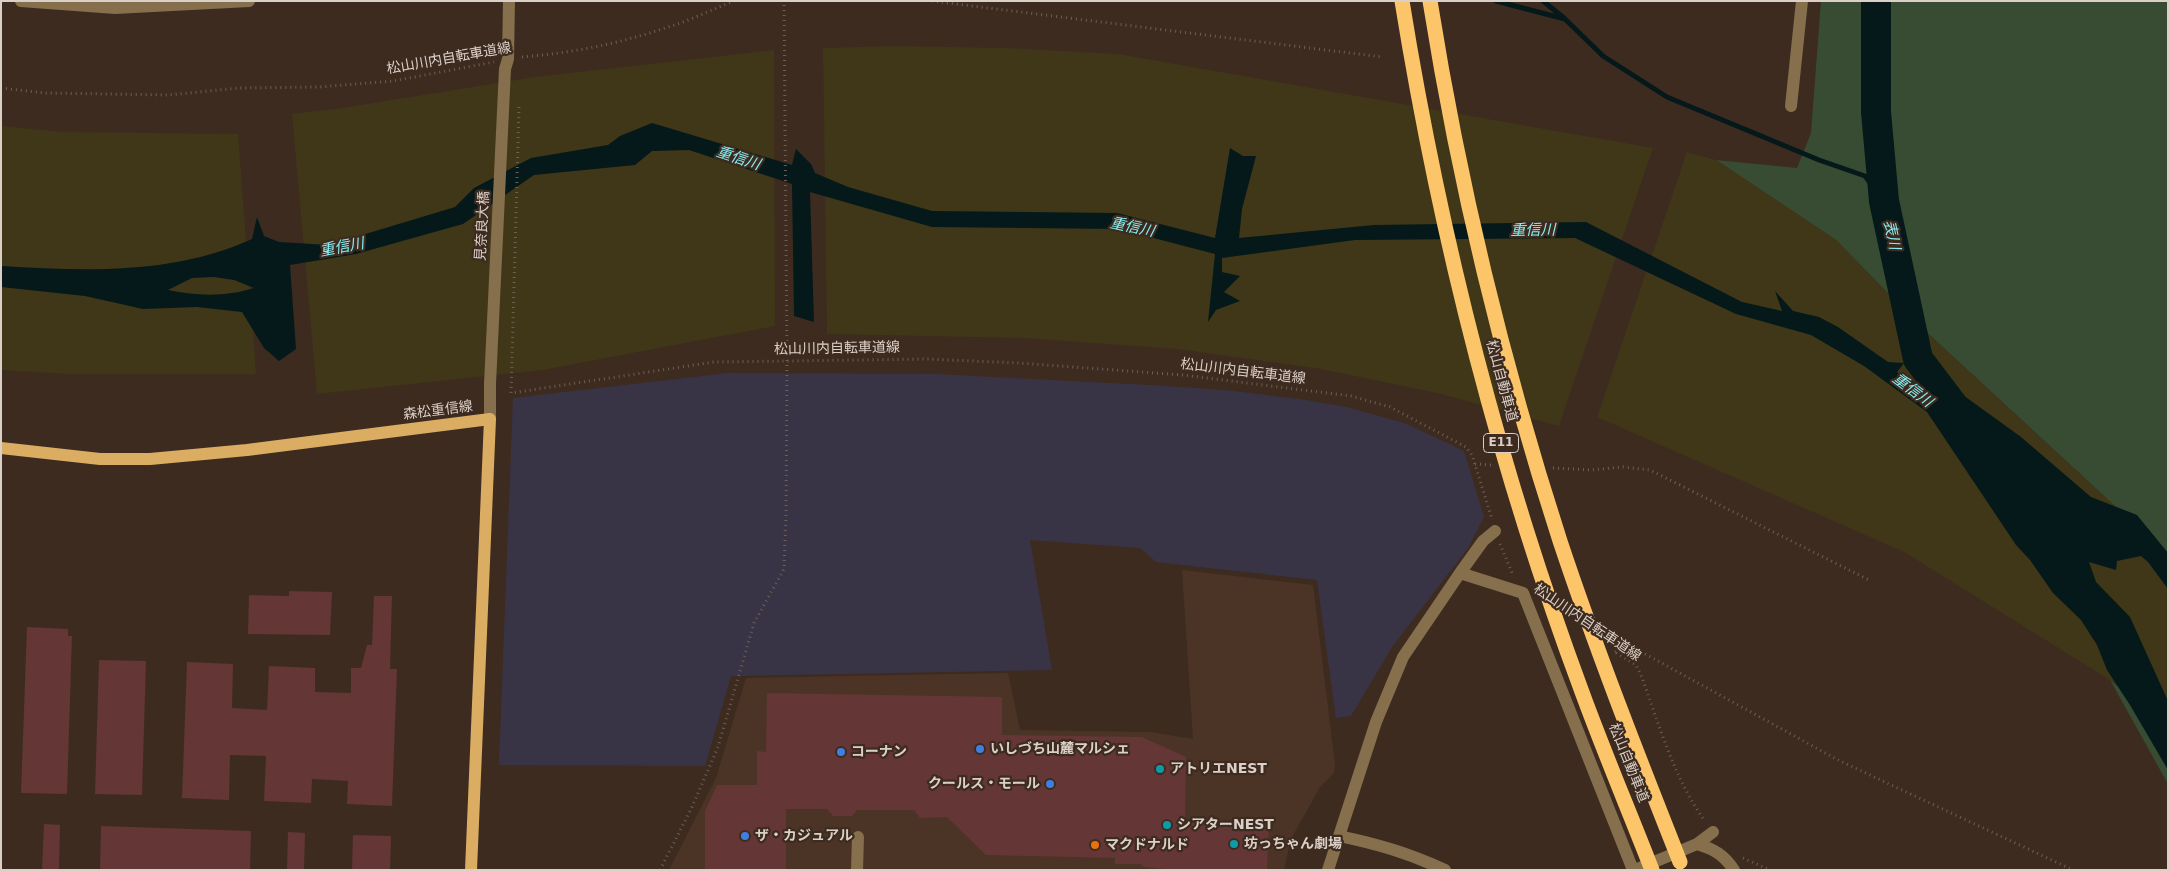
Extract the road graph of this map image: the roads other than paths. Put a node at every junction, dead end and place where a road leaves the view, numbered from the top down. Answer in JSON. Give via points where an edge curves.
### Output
{"nodes":[{"id":1,"x":21,"y":1,"type":"edge"},
{"id":2,"x":249,"y":1,"type":"edge"},
{"id":3,"x":508,"y":1,"type":"edge"},
{"id":4,"x":1402,"y":1,"type":"edge"},
{"id":5,"x":1430,"y":1,"type":"edge"},
{"id":6,"x":1802,"y":1,"type":"edge"},
{"id":7,"x":1791,"y":106,"type":"dead end"},
{"id":8,"x":490,"y":420,"type":"junction"},
{"id":9,"x":1,"y":448,"type":"edge"},
{"id":10,"x":1495,"y":530,"type":"road end"},
{"id":11,"x":1460,"y":573,"type":"junction"},
{"id":12,"x":1713,"y":832,"type":"road end"},
{"id":13,"x":1338,"y":836,"type":"junction"},
{"id":14,"x":858,"y":837,"type":"dead end"},
{"id":15,"x":1697,"y":844,"type":"junction"},
{"id":16,"x":1680,"y":862,"type":"dead end"},
{"id":17,"x":471,"y":870,"type":"edge"},
{"id":18,"x":857,"y":870,"type":"edge"},
{"id":19,"x":1328,"y":870,"type":"edge"},
{"id":20,"x":1445,"y":870,"type":"edge"},
{"id":21,"x":1634,"y":870,"type":"edge"},
{"id":22,"x":1652,"y":870,"type":"edge"},
{"id":23,"x":1734,"y":870,"type":"edge"}],
"edges":[{"from":1,"to":2,"type":"street","via":[[115,8]]},
{"from":3,"to":8,"type":"street","name":"見奈良大橋","via":[[511,62]]},
{"from":4,"to":22,"type":"highway","name":"松山自動車道","number":"E11","bridge":true,"via":[[1425,130],[1459,287],[1496,429],[1582,691]]},
{"from":5,"to":16,"type":"highway","name":"松山自動車道","number":"E11","bridge":true,"via":[[1452,125],[1487,281],[1527,432],[1560,540],[1610,683]]},
{"from":6,"to":7,"type":"street"},
{"from":8,"to":9,"type":"main road","name":"森松重信線","via":[[158,458],[100,459]]},
{"from":8,"to":17,"type":"main road","name":"森松重信線"},
{"from":10,"to":11,"type":"street"},
{"from":11,"to":13,"type":"street","via":[[1403,656],[1376,722]]},
{"from":11,"to":21,"type":"street","via":[[1523,593]]},
{"from":12,"to":15,"type":"street"},
{"from":13,"to":19,"type":"street"},
{"from":13,"to":20,"type":"street","via":[[1412,855]]},
{"from":14,"to":18,"type":"street"},
{"from":15,"to":21,"type":"street"},
{"from":15,"to":23,"type":"street","via":[[1722,855]]}]}
